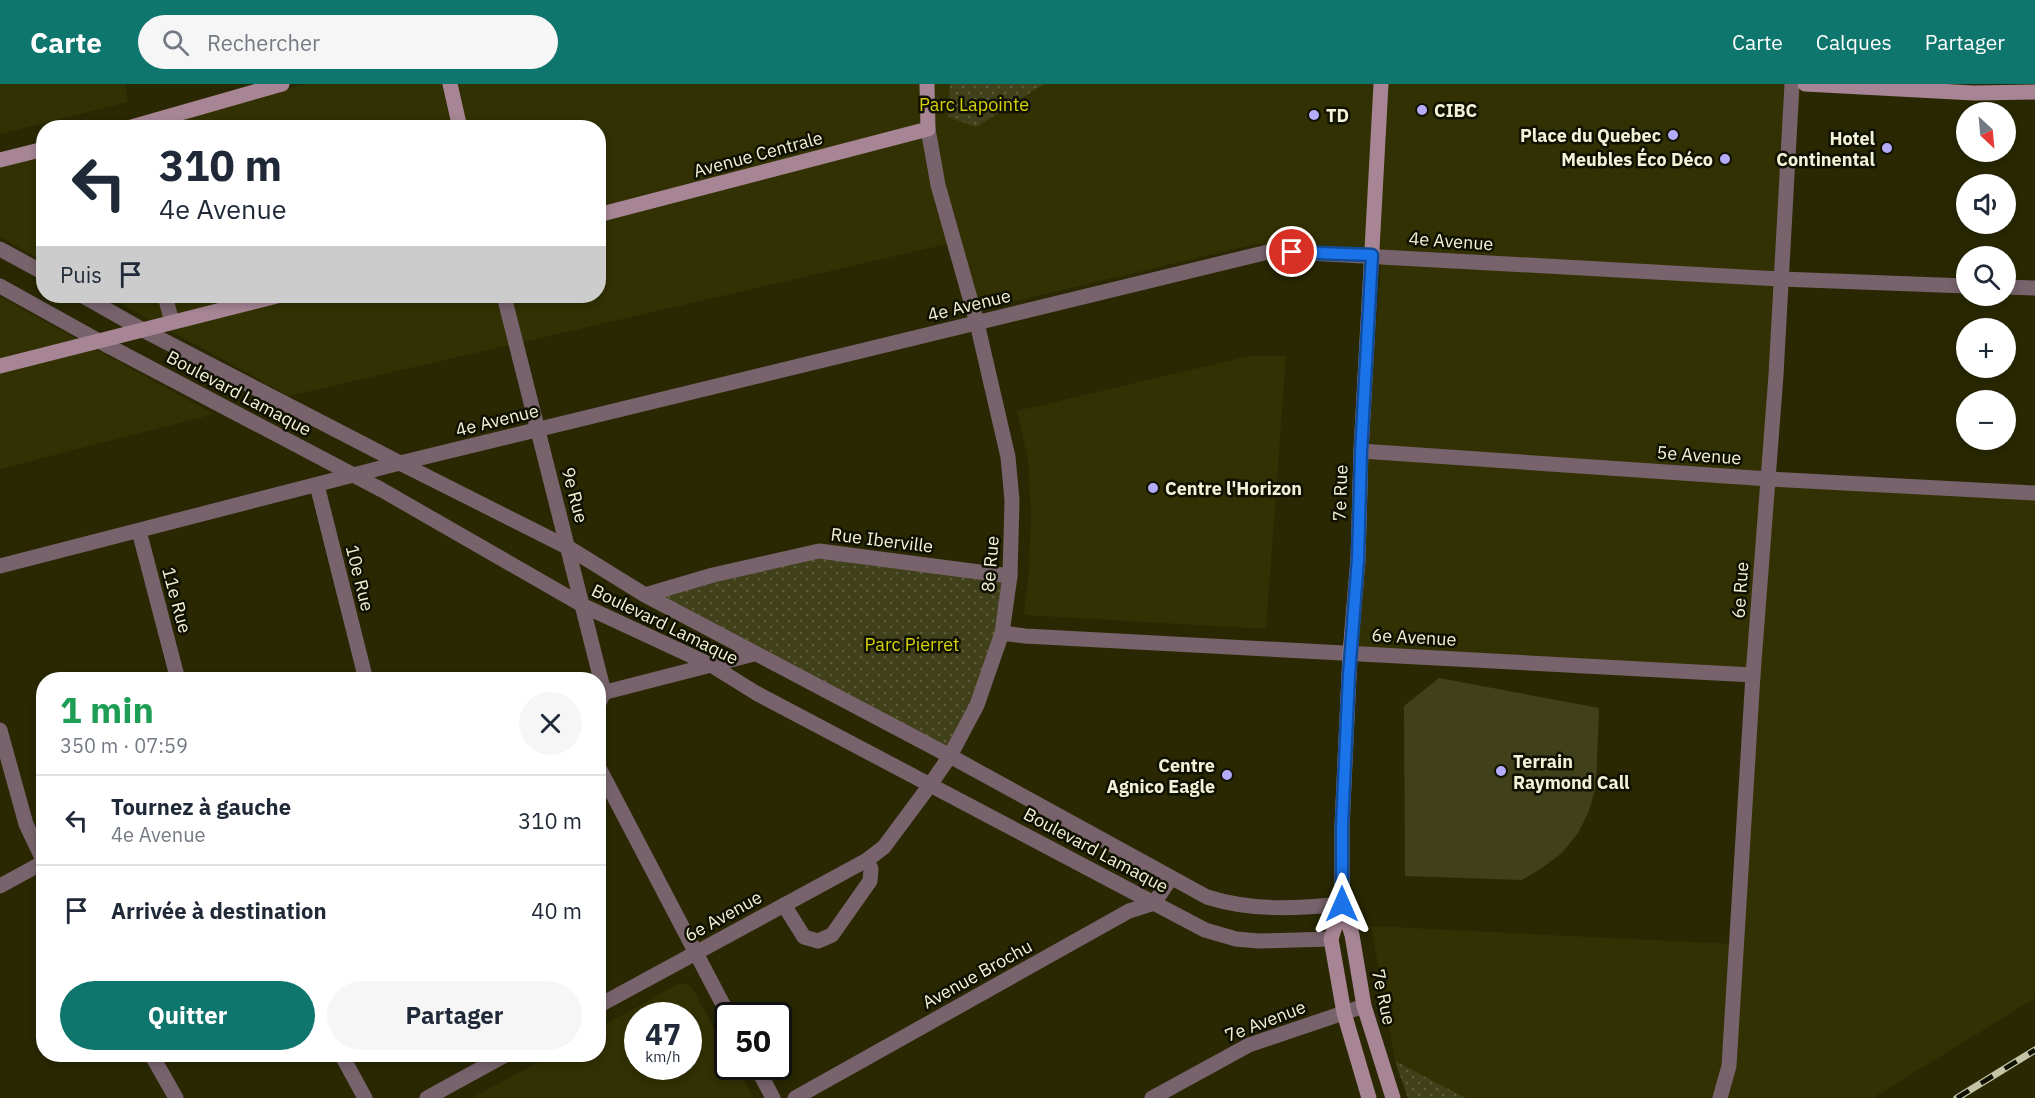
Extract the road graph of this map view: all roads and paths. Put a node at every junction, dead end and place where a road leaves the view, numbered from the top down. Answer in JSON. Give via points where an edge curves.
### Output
{"nodes":[{"id":1,"x":282,"y":84,"type":"edge"},
{"id":2,"x":450,"y":84,"type":"edge"},
{"id":3,"x":927,"y":84,"type":"edge"},
{"id":4,"x":1382,"y":84,"type":"edge"},
{"id":5,"x":1792,"y":84,"type":"edge"},
{"id":6,"x":1805,"y":84,"type":"edge"},
{"id":7,"x":2035,"y":92,"type":"edge"},
{"id":8,"x":157,"y":120,"type":"edge"},
{"id":9,"x":458,"y":120,"type":"edge"},
{"id":10,"x":928,"y":129,"type":"junction"},
{"id":11,"x":36,"y":151,"type":"edge"},
{"id":12,"x":0,"y":160,"type":"edge"},
{"id":13,"x":606,"y":213,"type":"edge"},
{"id":14,"x":0,"y":249,"type":"edge"},
{"id":15,"x":1372,"y":255,"type":"junction"},
{"id":16,"x":36,"y":269,"type":"edge"},
{"id":17,"x":1780,"y":279,"type":"junction"},
{"id":18,"x":0,"y":286,"type":"edge"},
{"id":19,"x":1956,"y":286,"type":"edge"},
{"id":20,"x":2016,"y":287,"type":"edge"},
{"id":21,"x":2035,"y":288,"type":"edge"},
{"id":22,"x":95,"y":303,"type":"edge"},
{"id":23,"x":167,"y":303,"type":"edge"},
{"id":24,"x":249,"y":303,"type":"edge"},
{"id":25,"x":506,"y":303,"type":"edge"},
{"id":26,"x":172,"y":322,"type":"junction"},
{"id":27,"x":977,"y":323,"type":"junction"},
{"id":28,"x":143,"y":330,"type":"junction"},
{"id":29,"x":99,"y":341,"type":"junction"},
{"id":30,"x":0,"y":366,"type":"edge"},
{"id":31,"x":538,"y":430,"type":"junction"},
{"id":32,"x":1361,"y":452,"type":"junction"},
{"id":33,"x":400,"y":464,"type":"junction"},
{"id":34,"x":353,"y":475,"type":"junction"},
{"id":35,"x":1769,"y":479,"type":"junction"},
{"id":36,"x":317,"y":485,"type":"junction"},
{"id":37,"x":2035,"y":493,"type":"edge"},
{"id":38,"x":139,"y":531,"type":"junction"},
{"id":39,"x":569,"y":548,"type":"junction"},
{"id":40,"x":0,"y":566,"type":"edge"},
{"id":41,"x":1010,"y":576,"type":"junction"},
{"id":42,"x":645,"y":595,"type":"junction"},
{"id":43,"x":584,"y":606,"type":"junction"},
{"id":44,"x":1002,"y":633,"type":"junction"},
{"id":45,"x":754,"y":654,"type":"junction"},
{"id":46,"x":1350,"y":654,"type":"junction"},
{"id":47,"x":711,"y":665,"type":"junction"},
{"id":48,"x":176,"y":672,"type":"edge"},
{"id":49,"x":364,"y":672,"type":"edge"},
{"id":50,"x":596,"y":672,"type":"edge"},
{"id":51,"x":1753,"y":675,"type":"junction"},
{"id":52,"x":606,"y":695,"type":"edge"},
{"id":53,"x":0,"y":730,"type":"edge"},
{"id":54,"x":950,"y":756,"type":"junction"},
{"id":55,"x":606,"y":781,"type":"edge"},
{"id":56,"x":930,"y":785,"type":"junction"},
{"id":57,"x":36,"y":846,"type":"edge"},
{"id":58,"x":867,"y":860,"type":"junction"},
{"id":59,"x":36,"y":866,"type":"edge"},
{"id":60,"x":1171,"y":878,"type":"junction"},
{"id":61,"x":0,"y":886,"type":"edge"},
{"id":62,"x":1154,"y":903,"type":"junction"},
{"id":63,"x":1342,"y":904,"type":"junction"},
{"id":64,"x":784,"y":905,"type":"junction"},
{"id":65,"x":1331,"y":939,"type":"junction"},
{"id":66,"x":696,"y":953,"type":"junction"},
{"id":67,"x":606,"y":1002,"type":"edge"},
{"id":68,"x":722,"y":1002,"type":"edge"},
{"id":69,"x":1364,"y":1006,"type":"junction"},
{"id":70,"x":1344,"y":1013,"type":"junction"},
{"id":71,"x":156,"y":1062,"type":"edge"},
{"id":72,"x":345,"y":1062,"type":"edge"},
{"id":73,"x":492,"y":1062,"type":"edge"},
{"id":74,"x":763,"y":1080,"type":"edge"},
{"id":75,"x":176,"y":1098,"type":"edge"},
{"id":76,"x":365,"y":1098,"type":"edge"},
{"id":77,"x":427,"y":1098,"type":"edge"},
{"id":78,"x":773,"y":1098,"type":"edge"},
{"id":79,"x":795,"y":1098,"type":"edge"},
{"id":80,"x":1152,"y":1098,"type":"edge"},
{"id":81,"x":1369,"y":1098,"type":"edge"},
{"id":82,"x":1393,"y":1098,"type":"edge"},
{"id":83,"x":1720,"y":1098,"type":"edge"}],
"edges":[{"from":1,"to":8,"type":"main road"},
{"from":2,"to":9,"type":"main road"},
{"from":3,"to":10,"type":"main road","name":"8e Rue"},
{"from":4,"to":15,"type":"main road","name":"7e Rue"},
{"from":5,"to":17,"type":"street","name":"6e Rue"},
{"from":6,"to":7,"type":"main road","via":[[1974,93]]},
{"from":10,"to":13,"type":"main road","name":"Avenue Centrale"},
{"from":10,"to":27,"type":"street","name":"8e Rue","via":[[938,185]]},
{"from":11,"to":12,"type":"main road"},
{"from":14,"to":16,"type":"street"},
{"from":15,"to":17,"type":"street","name":"4e Avenue"},
{"from":15,"to":27,"type":"street","name":"4e Avenue","via":[[1272,250]]},
{"from":15,"to":32,"type":"main road","name":"7e Rue"},
{"from":17,"to":19,"type":"street","name":"4e Avenue"},
{"from":17,"to":35,"type":"street","name":"6e Rue"},
{"from":18,"to":29,"type":"street","name":"Boulevard Lamaque"},
{"from":20,"to":21,"type":"street"},
{"from":22,"to":28,"type":"street","name":"Boulevard Lamaque"},
{"from":23,"to":26,"type":"street"},
{"from":24,"to":26,"type":"main road"},
{"from":25,"to":31,"type":"street","name":"9e Rue"},
{"from":26,"to":28,"type":"main road"},
{"from":27,"to":31,"type":"street","name":"4e Avenue"},
{"from":27,"to":41,"type":"street","name":"8e Rue","via":[[1008,457],[1012,500]]},
{"from":28,"to":29,"type":"main road"},
{"from":28,"to":33,"type":"street","name":"Boulevard Lamaque"},
{"from":29,"to":30,"type":"main road"},
{"from":29,"to":34,"type":"street","name":"Boulevard Lamaque"},
{"from":31,"to":33,"type":"street","name":"4e Avenue"},
{"from":31,"to":39,"type":"street","name":"9e Rue"},
{"from":32,"to":35,"type":"street","name":"5e Avenue"},
{"from":32,"to":46,"type":"main road","name":"7e Rue"},
{"from":33,"to":34,"type":"street","name":"4e Avenue"},
{"from":33,"to":39,"type":"street","name":"Boulevard Lamaque"},
{"from":34,"to":36,"type":"street","name":"4e Avenue"},
{"from":34,"to":43,"type":"street","name":"Boulevard Lamaque"},
{"from":35,"to":37,"type":"street","name":"5e Avenue"},
{"from":35,"to":51,"type":"street","name":"6e Rue"},
{"from":36,"to":38,"type":"street","name":"4e Avenue"},
{"from":36,"to":49,"type":"street","name":"10e Rue"},
{"from":38,"to":40,"type":"street","name":"4e Avenue"},
{"from":38,"to":48,"type":"street","name":"11e Rue"},
{"from":39,"to":42,"type":"street","name":"Boulevard Lamaque"},
{"from":39,"to":43,"type":"street","name":"9e Rue"},
{"from":41,"to":42,"type":"street","name":"Rue Iberville","via":[[819,551]]},
{"from":41,"to":44,"type":"street","name":"8e Rue"},
{"from":42,"to":45,"type":"street","name":"Boulevard Lamaque"},
{"from":43,"to":47,"type":"street","name":"Boulevard Lamaque"},
{"from":43,"to":50,"type":"street","name":"9e Rue"},
{"from":44,"to":46,"type":"street","name":"6e Avenue"},
{"from":44,"to":54,"type":"street","name":"8e Rue","via":[[977,705]]},
{"from":45,"to":47,"type":"street"},
{"from":45,"to":54,"type":"street","name":"Boulevard Lamaque"},
{"from":46,"to":51,"type":"street","name":"6e Avenue"},
{"from":46,"to":63,"type":"main road","name":"7e Rue"},
{"from":47,"to":52,"type":"street"},
{"from":47,"to":56,"type":"street","name":"Boulevard Lamaque"},
{"from":51,"to":83,"type":"street","name":"6e Rue","via":[[1729,1066]]},
{"from":53,"to":57,"type":"street","via":[[26,825]]},
{"from":54,"to":56,"type":"street","name":"8e Rue"},
{"from":54,"to":60,"type":"street","name":"Boulevard Lamaque"},
{"from":55,"to":66,"type":"street"},
{"from":56,"to":58,"type":"street","name":"8e Rue","via":[[884,847]]},
{"from":56,"to":62,"type":"street","name":"Boulevard Lamaque"},
{"from":58,"to":64,"type":"street","name":"6e Avenue"},
{"from":58,"to":64,"type":"street","via":[[870,881],[832,935],[818,940],[804,937]]},
{"from":59,"to":61,"type":"street"},
{"from":60,"to":62,"type":"street"},
{"from":60,"to":63,"type":"street","name":"Boulevard Lamaque","via":[[1207,897],[1231,904],[1263,908]]},
{"from":62,"to":65,"type":"street","name":"Boulevard Lamaque","via":[[1205,930],[1236,939]]},
{"from":62,"to":79,"type":"street","name":"Avenue Brochu","via":[[1129,911]]},
{"from":63,"to":65,"type":"main road","name":"7e Rue"},
{"from":63,"to":69,"type":"main road","name":"7e Rue","via":[[1352,934]]},
{"from":64,"to":66,"type":"street","name":"6e Avenue"},
{"from":65,"to":70,"type":"main road","name":"7e Rue"},
{"from":66,"to":67,"type":"street","name":"6e Avenue"},
{"from":66,"to":68,"type":"street"},
{"from":69,"to":70,"type":"street","name":"7e Avenue"},
{"from":69,"to":82,"type":"main road","name":"7e Rue"},
{"from":70,"to":80,"type":"street","name":"7e Avenue","via":[[1249,1045]]},
{"from":70,"to":81,"type":"main road","name":"7e Rue"},
{"from":71,"to":75,"type":"street"},
{"from":72,"to":76,"type":"street"},
{"from":73,"to":77,"type":"street"},
{"from":74,"to":78,"type":"street"}]}
